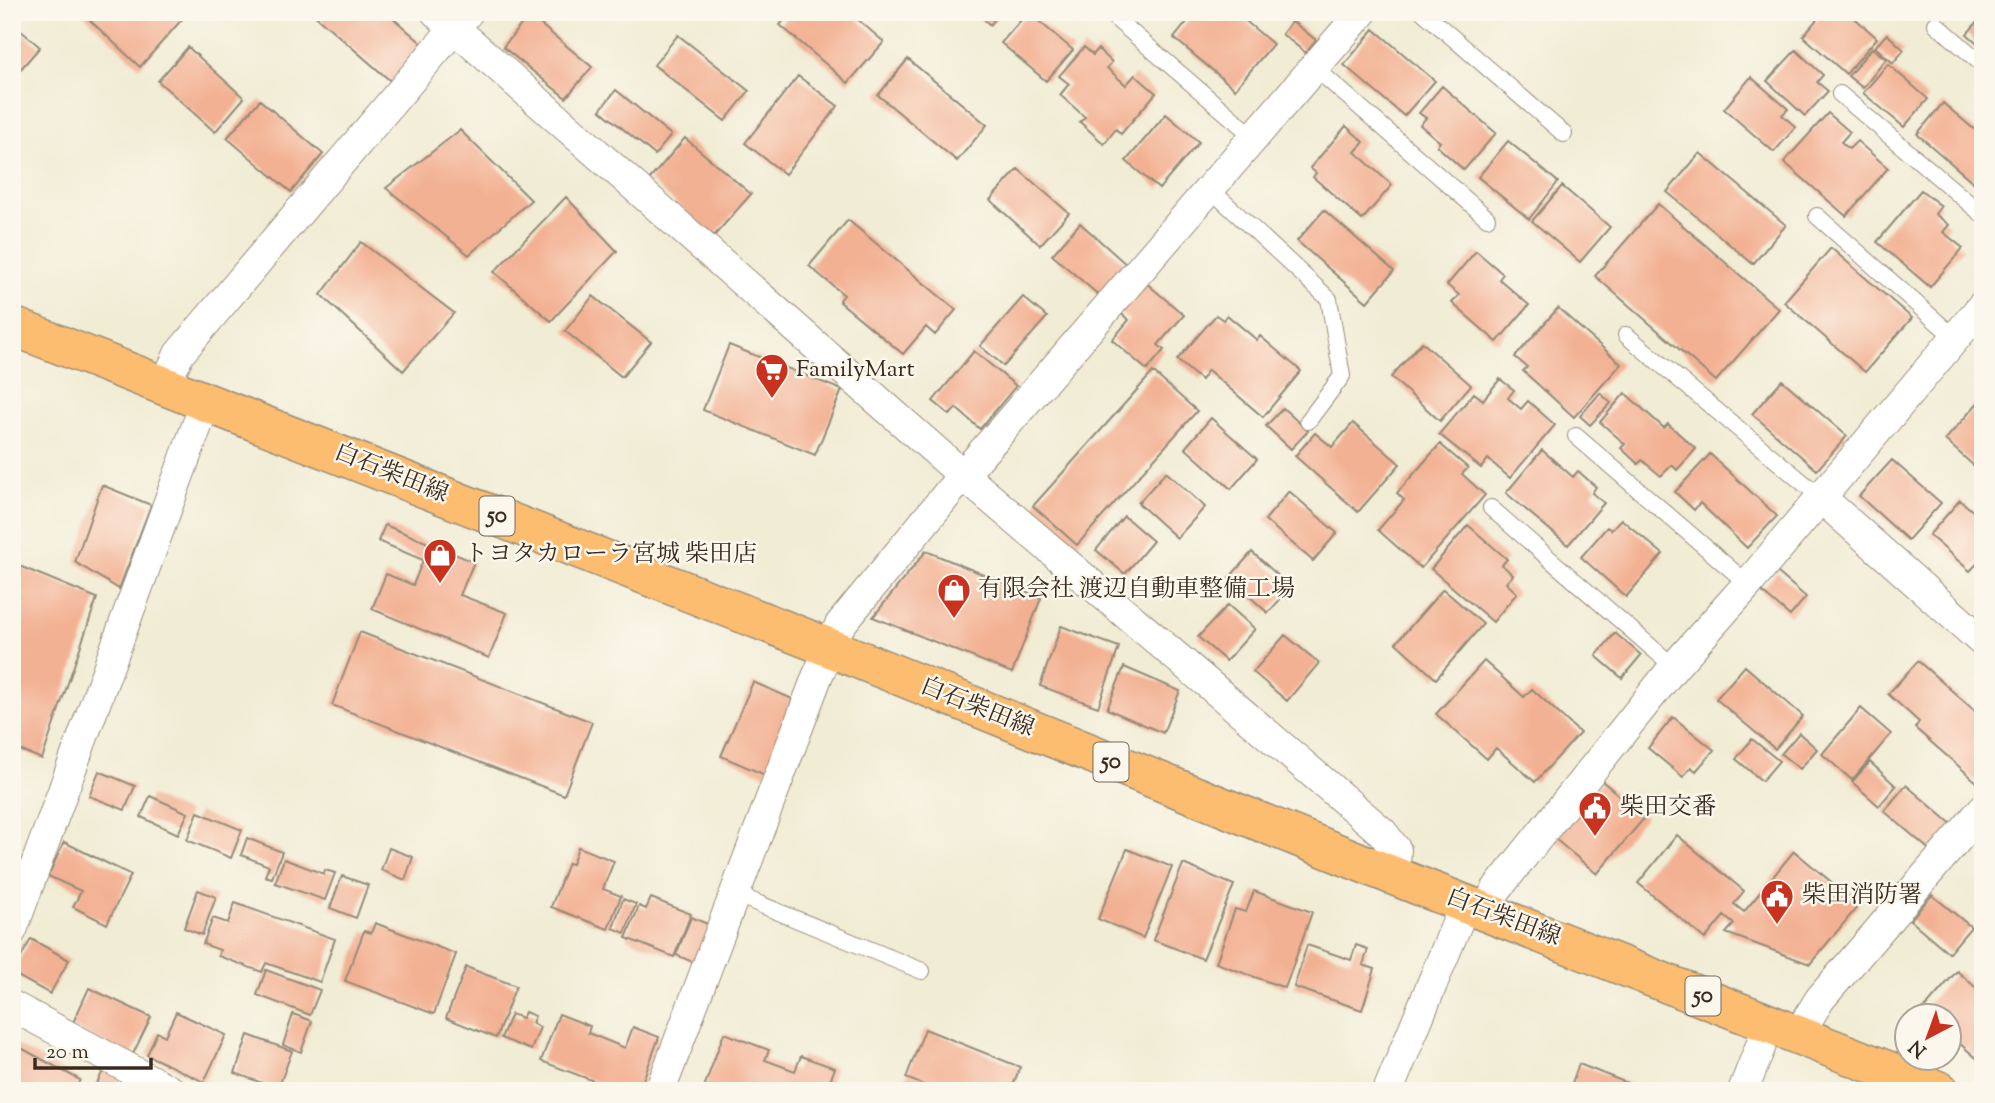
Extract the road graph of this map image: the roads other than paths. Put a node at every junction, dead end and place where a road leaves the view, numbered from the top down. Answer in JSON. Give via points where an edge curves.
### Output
{"nodes":[{"id":1,"x":1108,"y":12,"type":"edge"},
{"id":2,"x":1362,"y":12,"type":"edge"},
{"id":3,"x":1423,"y":12,"type":"edge"},
{"id":4,"x":453,"y":18,"type":"edge"},
{"id":5,"x":1936,"y":24,"type":"dead end"},
{"id":6,"x":1983,"y":65,"type":"edge"},
{"id":7,"x":1315,"y":68,"type":"junction"},
{"id":8,"x":1840,"y":94,"type":"dead end"},
{"id":9,"x":1564,"y":134,"type":"dead end"},
{"id":10,"x":1254,"y":137,"type":"junction"},
{"id":11,"x":1209,"y":188,"type":"junction"},
{"id":12,"x":1983,"y":215,"type":"edge"},
{"id":13,"x":1817,"y":216,"type":"dead end"},
{"id":14,"x":1487,"y":218,"type":"dead end"},
{"id":15,"x":1983,"y":305,"type":"edge"},
{"id":16,"x":12,"y":326,"type":"edge"},
{"id":17,"x":1626,"y":335,"type":"dead end"},
{"id":18,"x":1954,"y":337,"type":"junction"},
{"id":19,"x":165,"y":385,"type":"junction"},
{"id":20,"x":206,"y":401,"type":"junction"},
{"id":21,"x":1308,"y":421,"type":"dead end"},
{"id":22,"x":1576,"y":436,"type":"dead end"},
{"id":23,"x":963,"y":475,"type":"junction"},
{"id":24,"x":1819,"y":496,"type":"junction"},
{"id":25,"x":1492,"y":508,"type":"dead end"},
{"id":26,"x":1748,"y":584,"type":"junction"},
{"id":27,"x":1983,"y":642,"type":"edge"},
{"id":28,"x":828,"y":647,"type":"junction"},
{"id":29,"x":1674,"y":667,"type":"junction"},
{"id":30,"x":1983,"y":809,"type":"edge"},
{"id":31,"x":1394,"y":876,"type":"junction"},
{"id":32,"x":735,"y":894,"type":"junction"},
{"id":33,"x":1476,"y":908,"type":"junction"},
{"id":34,"x":12,"y":930,"type":"edge"},
{"id":35,"x":922,"y":971,"type":"dead end"},
{"id":36,"x":12,"y":1006,"type":"edge"},
{"id":37,"x":1785,"y":1028,"type":"junction"},
{"id":38,"x":171,"y":1091,"type":"edge"},
{"id":39,"x":660,"y":1091,"type":"edge"},
{"id":40,"x":1388,"y":1091,"type":"edge"},
{"id":41,"x":1743,"y":1091,"type":"edge"},
{"id":42,"x":1940,"y":1091,"type":"edge"}],
"edges":[{"from":1,"to":10,"type":"lane"},
{"from":2,"to":7,"type":"street"},
{"from":3,"to":9,"type":"lane"},
{"from":4,"to":19,"type":"street","via":[[179,354]]},
{"from":4,"to":23,"type":"street"},
{"from":5,"to":6,"type":"lane"},
{"from":7,"to":10,"type":"street"},
{"from":7,"to":14,"type":"lane"},
{"from":8,"to":12,"type":"lane"},
{"from":10,"to":11,"type":"street"},
{"from":11,"to":21,"type":"lane","via":[[1329,299],[1342,376]]},
{"from":11,"to":23,"type":"street"},
{"from":13,"to":18,"type":"lane"},
{"from":15,"to":18,"type":"street"},
{"from":16,"to":19,"type":"main road","name":"白石柴田線","number":"50"},
{"from":17,"to":24,"type":"lane"},
{"from":18,"to":24,"type":"street"},
{"from":19,"to":20,"type":"main road","name":"白石柴田線","number":"50"},
{"from":20,"to":28,"type":"main road","name":"白石柴田線","number":"50"},
{"from":20,"to":34,"type":"street"},
{"from":22,"to":26,"type":"lane"},
{"from":23,"to":28,"type":"street","via":[[840,625]]},
{"from":23,"to":31,"type":"street","via":[[1382,832],[1396,850]]},
{"from":24,"to":26,"type":"street"},
{"from":24,"to":27,"type":"street"},
{"from":25,"to":29,"type":"lane"},
{"from":26,"to":29,"type":"street"},
{"from":28,"to":31,"type":"main road","name":"白石柴田線","number":"50"},
{"from":28,"to":32,"type":"street"},
{"from":29,"to":33,"type":"street","via":[[1496,890]]},
{"from":30,"to":37,"type":"street","via":[[1820,999]]},
{"from":31,"to":33,"type":"main road","name":"白石柴田線","number":"50"},
{"from":32,"to":35,"type":"lane"},
{"from":32,"to":39,"type":"street"},
{"from":33,"to":37,"type":"main road","name":"白石柴田線","number":"50"},
{"from":33,"to":40,"type":"street"},
{"from":36,"to":38,"type":"street"},
{"from":37,"to":41,"type":"street"},
{"from":37,"to":42,"type":"main road","name":"白石柴田線","number":"50"}]}
